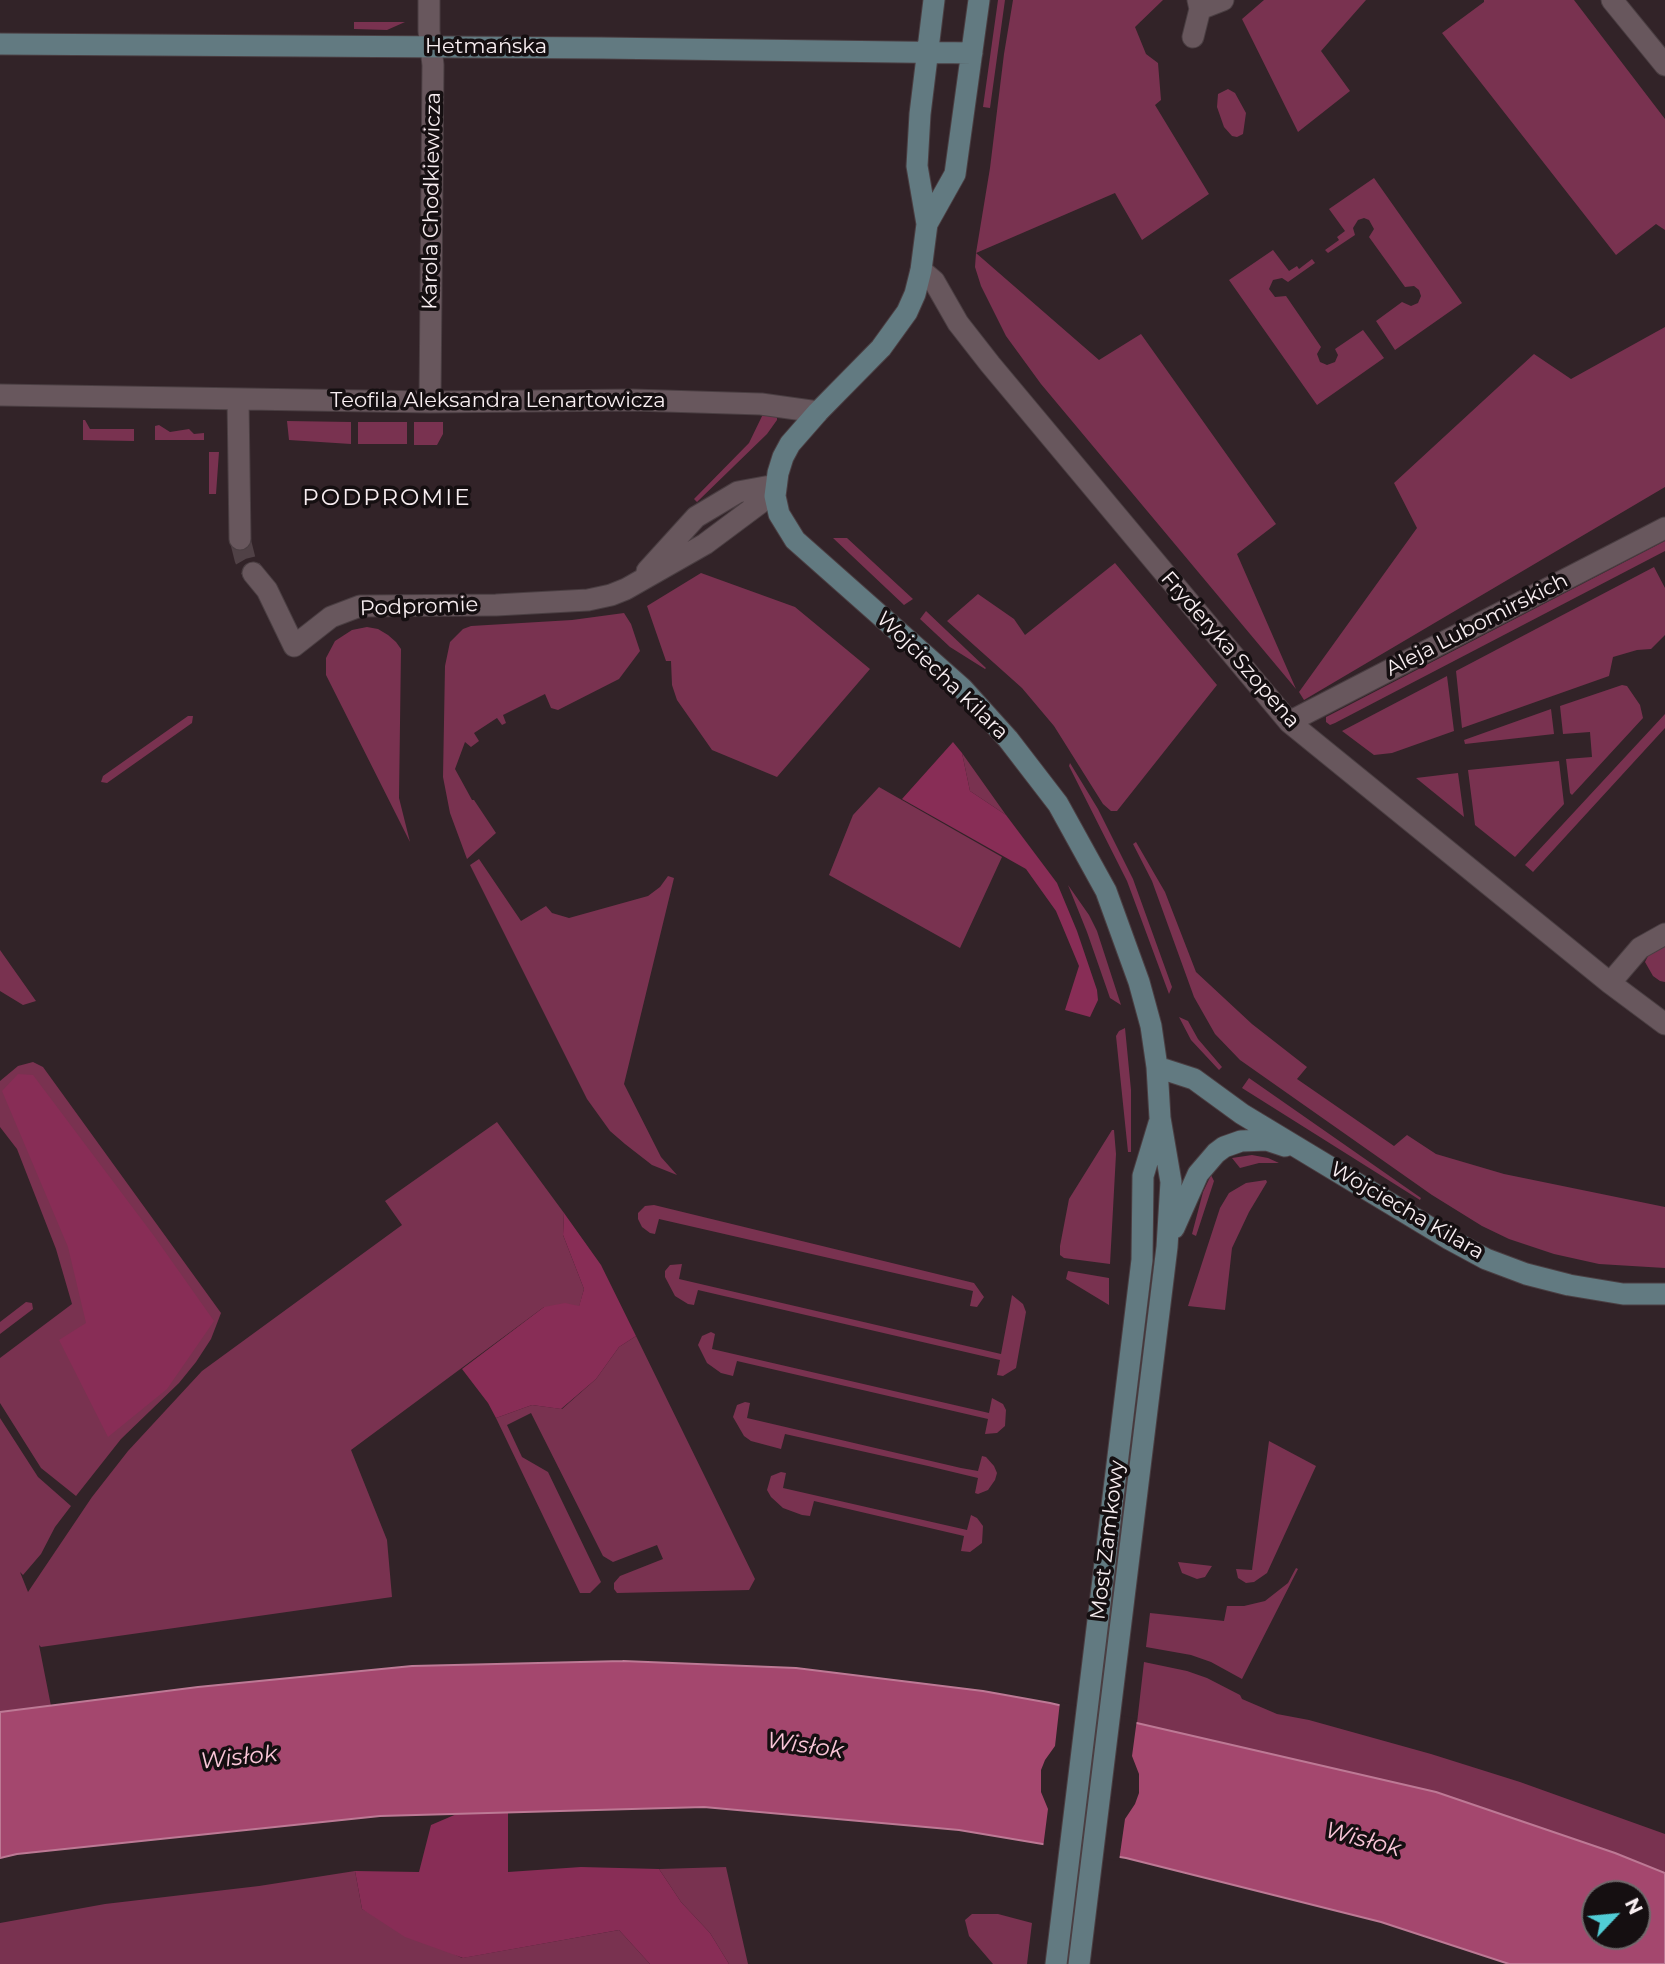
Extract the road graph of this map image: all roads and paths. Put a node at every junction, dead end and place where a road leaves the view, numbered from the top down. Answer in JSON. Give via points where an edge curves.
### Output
{"nodes":[{"id":1,"x":429,"y":0,"type":"edge"},
{"id":2,"x":934,"y":0,"type":"edge"},
{"id":3,"x":979,"y":0,"type":"edge"},
{"id":4,"x":1223,"y":0,"type":"edge"},
{"id":5,"x":1612,"y":0,"type":"edge"},
{"id":6,"x":1199,"y":5,"type":"edge"},
{"id":7,"x":1194,"y":37,"type":"dead end"},
{"id":8,"x":0,"y":44,"type":"edge"},
{"id":9,"x":431,"y":47,"type":"junction"},
{"id":10,"x":928,"y":52,"type":"junction"},
{"id":11,"x":972,"y":53,"type":"junction"},
{"id":12,"x":1665,"y":65,"type":"edge"},
{"id":13,"x":927,"y":224,"type":"junction"},
{"id":14,"x":921,"y":271,"type":"junction"},
{"id":15,"x":0,"y":395,"type":"edge"},
{"id":16,"x":238,"y":399,"type":"junction"},
{"id":17,"x":430,"y":402,"type":"junction"},
{"id":18,"x":818,"y":412,"type":"junction"},
{"id":19,"x":776,"y":485,"type":"junction"},
{"id":20,"x":1665,"y":528,"type":"edge"},
{"id":21,"x":240,"y":540,"type":"tunnel mouth"},
{"id":22,"x":253,"y":573,"type":"tunnel mouth"},
{"id":23,"x":1289,"y":722,"type":"junction"},
{"id":24,"x":1665,"y":934,"type":"edge"},
{"id":25,"x":1610,"y":983,"type":"junction"},
{"id":26,"x":1665,"y":1024,"type":"edge"},
{"id":27,"x":1157,"y":1067,"type":"junction"},
{"id":28,"x":1160,"y":1118,"type":"junction"},
{"id":29,"x":1314,"y":1156,"type":"junction"},
{"id":30,"x":1167,"y":1247,"type":"junction"},
{"id":31,"x":1665,"y":1294,"type":"edge"},
{"id":32,"x":1056,"y":1964,"type":"edge"},
{"id":33,"x":1079,"y":1964,"type":"edge"}],
"edges":[{"from":1,"to":9,"type":"street","name":"Karola Chodkiewicza"},
{"from":2,"to":10,"type":"main road"},
{"from":3,"to":11,"type":"main road"},
{"from":4,"to":6,"type":"street"},
{"from":5,"to":12,"type":"street"},
{"from":6,"to":7,"type":"street"},
{"from":8,"to":9,"type":"main road","name":"Hetmańska"},
{"from":9,"to":10,"type":"main road","name":"Hetmańska"},
{"from":9,"to":17,"type":"street","name":"Karola Chodkiewicza"},
{"from":10,"to":11,"type":"main road","name":"Hetmańska"},
{"from":10,"to":13,"type":"main road","via":[[917,166]]},
{"from":11,"to":13,"type":"main road","via":[[955,174]]},
{"from":13,"to":14,"type":"main road"},
{"from":14,"to":18,"type":"main road","via":[[907,312],[881,348]]},
{"from":14,"to":23,"type":"street","name":"Fryderyka Szopena","via":[[934,281],[958,323],[990,364]]},
{"from":15,"to":16,"type":"street","name":"Teofila Aleksandra Lenartowicza"},
{"from":16,"to":17,"type":"street","name":"Teofila Aleksandra Lenartowicza"},
{"from":16,"to":21,"type":"street"},
{"from":17,"to":18,"type":"street","name":"Teofila Aleksandra Lenartowicza","via":[[634,400],[761,404]]},
{"from":18,"to":19,"type":"main road","name":"Podpromie","via":[[783,457]]},
{"from":19,"to":22,"type":"street","name":"Podpromie","via":[[760,503],[705,544],[611,596],[559,603],[360,606],[331,617],[294,646],[267,590]]},
{"from":19,"to":27,"type":"main road","name":"Wojciecha Kilara","via":[[779,514],[794,540],[961,688],[1058,804],[1091,861],[1123,936],[1146,1006]]},
{"from":20,"to":23,"type":"street","name":"Aleja Lubomirskich"},
{"from":23,"to":25,"type":"street","name":"Fryderyka Szopena"},
{"from":24,"to":25,"type":"street","via":[[1640,948]]},
{"from":25,"to":26,"type":"street","name":"Fryderyka Szopena"},
{"from":27,"to":28,"type":"main road","name":"Most Zamkowy"},
{"from":27,"to":29,"type":"main road","name":"Wojciecha Kilara","via":[[1194,1079],[1242,1114]]},
{"from":28,"to":30,"type":"main road","name":"Most Zamkowy","via":[[1171,1182]]},
{"from":28,"to":32,"type":"main road","name":"Most Zamkowy","via":[[1143,1176],[1136,1304]]},
{"from":29,"to":30,"type":"main road","name":"Wojciecha Kilara","via":[[1267,1140],[1224,1147],[1198,1174]]},
{"from":29,"to":31,"type":"main road","name":"Wojciecha Kilara","via":[[1486,1259],[1569,1285],[1623,1294]]},
{"from":30,"to":33,"type":"main road","name":"Most Zamkowy"}]}
